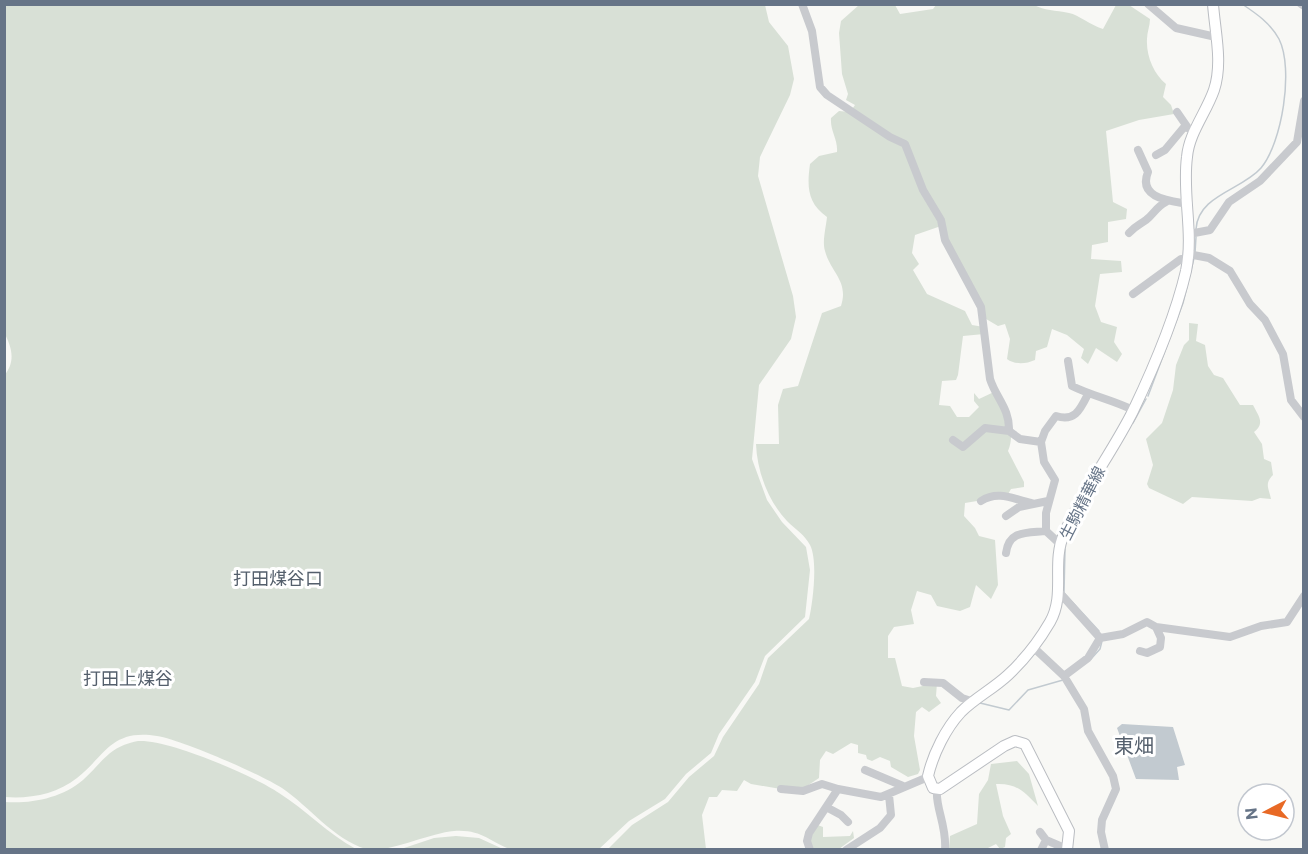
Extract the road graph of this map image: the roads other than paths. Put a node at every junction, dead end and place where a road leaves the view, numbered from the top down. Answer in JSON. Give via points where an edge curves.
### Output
{"nodes":[{"id":1,"x":802,"y":4,"type":"edge"},
{"id":2,"x":1148,"y":4,"type":"edge"},
{"id":3,"x":1213,"y":4,"type":"edge"},
{"id":4,"x":1216,"y":37,"type":"junction"},
{"id":5,"x":1304,"y":101,"type":"edge"},
{"id":6,"x":1177,"y":112,"type":"dead end"},
{"id":7,"x":1190,"y":129,"type":"junction"},
{"id":8,"x":1300,"y":143,"type":"edge"},
{"id":9,"x":1138,"y":150,"type":"dead end"},
{"id":10,"x":1156,"y":155,"type":"dead end"},
{"id":11,"x":1166,"y":202,"type":"junction"},
{"id":12,"x":1188,"y":204,"type":"junction"},
{"id":13,"x":1129,"y":233,"type":"dead end"},
{"id":14,"x":1189,"y":234,"type":"junction"},
{"id":15,"x":1188,"y":257,"type":"junction"},
{"id":16,"x":1133,"y":294,"type":"dead end"},
{"id":17,"x":1068,"y":361,"type":"dead end"},
{"id":18,"x":1088,"y":394,"type":"junction"},
{"id":19,"x":1133,"y":410,"type":"junction"},
{"id":20,"x":1304,"y":417,"type":"edge"},
{"id":21,"x":1009,"y":431,"type":"junction"},
{"id":22,"x":953,"y":440,"type":"dead end"},
{"id":23,"x":1041,"y":442,"type":"junction"},
{"id":24,"x":981,"y":501,"type":"dead end"},
{"id":25,"x":1048,"y":501,"type":"junction"},
{"id":26,"x":1031,"y":503,"type":"junction"},
{"id":27,"x":1006,"y":516,"type":"dead end"},
{"id":28,"x":1046,"y":531,"type":"junction"},
{"id":29,"x":1060,"y":543,"type":"junction"},
{"id":30,"x":1006,"y":553,"type":"dead end"},
{"id":31,"x":1059,"y":592,"type":"junction"},
{"id":32,"x":1304,"y":596,"type":"edge"},
{"id":33,"x":1156,"y":627,"type":"junction"},
{"id":34,"x":1100,"y":638,"type":"junction"},
{"id":35,"x":1033,"y":647,"type":"junction"},
{"id":36,"x":1140,"y":651,"type":"dead end"},
{"id":37,"x":1064,"y":676,"type":"junction"},
{"id":38,"x":924,"y":682,"type":"dead end"},
{"id":39,"x":974,"y":702,"type":"junction"},
{"id":40,"x":865,"y":770,"type":"dead end"},
{"id":41,"x":928,"y":777,"type":"junction"},
{"id":42,"x":903,"y":786,"type":"junction"},
{"id":43,"x":781,"y":789,"type":"dead end"},
{"id":44,"x":838,"y":789,"type":"junction"},
{"id":45,"x":937,"y":790,"type":"junction"},
{"id":46,"x":889,"y":795,"type":"junction"},
{"id":47,"x":828,"y":808,"type":"junction"},
{"id":48,"x":848,"y":822,"type":"dead end"},
{"id":49,"x":1040,"y":832,"type":"dead end"},
{"id":50,"x":1046,"y":840,"type":"junction"},
{"id":51,"x":810,"y":849,"type":"edge"},
{"id":52,"x":846,"y":849,"type":"edge"},
{"id":53,"x":945,"y":849,"type":"edge"},
{"id":54,"x":1041,"y":849,"type":"edge"},
{"id":55,"x":1067,"y":849,"type":"edge"},
{"id":56,"x":1105,"y":849,"type":"edge"}],
"edges":[{"from":1,"to":21,"type":"street","via":[[812,31],[820,87],[905,144],[940,220],[945,240],[981,307],[990,379],[1006,409]]},
{"from":2,"to":4,"type":"street","via":[[1176,28]]},
{"from":3,"to":4,"type":"main road","name":"生駒精華線"},
{"from":4,"to":7,"type":"main road","name":"生駒精華線","via":[[1214,90]]},
{"from":5,"to":8,"type":"street"},
{"from":6,"to":7,"type":"street"},
{"from":7,"to":10,"type":"street"},
{"from":7,"to":12,"type":"main road","name":"生駒精華線"},
{"from":8,"to":14,"type":"street","via":[[1260,181],[1229,202],[1210,230]]},
{"from":9,"to":11,"type":"street","via":[[1148,172],[1146,185]]},
{"from":11,"to":12,"type":"street"},
{"from":11,"to":13,"type":"street"},
{"from":12,"to":14,"type":"main road","name":"生駒精華線"},
{"from":14,"to":15,"type":"main road","name":"生駒精華線"},
{"from":15,"to":16,"type":"street"},
{"from":15,"to":19,"type":"main road","name":"生駒精華線","via":[[1158,355]]},
{"from":15,"to":20,"type":"street","via":[[1209,258],[1225,267],[1265,320],[1283,354],[1291,400]]},
{"from":17,"to":18,"type":"street","via":[[1072,386]]},
{"from":18,"to":19,"type":"street"},
{"from":18,"to":23,"type":"street","via":[[1074,417],[1056,416]]},
{"from":19,"to":29,"type":"main road","name":"生駒精華線"},
{"from":21,"to":22,"type":"street","via":[[985,428],[963,447]]},
{"from":21,"to":23,"type":"street","via":[[1020,439]]},
{"from":23,"to":25,"type":"street","via":[[1044,462],[1055,480]]},
{"from":24,"to":26,"type":"street","via":[[1001,494]]},
{"from":25,"to":26,"type":"street"},
{"from":25,"to":28,"type":"street"},
{"from":26,"to":27,"type":"street"},
{"from":28,"to":29,"type":"street"},
{"from":28,"to":30,"type":"street","via":[[1017,534],[1007,543]]},
{"from":29,"to":31,"type":"main road","name":"生駒精華線"},
{"from":31,"to":34,"type":"street"},
{"from":31,"to":35,"type":"main road","name":"生駒精華線","via":[[1056,609]]},
{"from":32,"to":33,"type":"street","via":[[1287,622],[1261,626],[1236,636]]},
{"from":33,"to":34,"type":"street","via":[[1143,622],[1123,634]]},
{"from":33,"to":36,"type":"street","via":[[1160,647],[1147,654]]},
{"from":34,"to":37,"type":"street","via":[[1088,658]]},
{"from":35,"to":37,"type":"street"},
{"from":35,"to":39,"type":"main road","name":"生駒精華線","via":[[1008,675]]},
{"from":37,"to":56,"type":"street","via":[[1084,709],[1088,731],[1113,776],[1116,789],[1102,820]]},
{"from":38,"to":39,"type":"street","via":[[943,683]]},
{"from":39,"to":41,"type":"main road","name":"生駒精華線","via":[[952,723],[930,765]]},
{"from":40,"to":42,"type":"street"},
{"from":41,"to":42,"type":"street"},
{"from":41,"to":45,"type":"main road"},
{"from":42,"to":46,"type":"street"},
{"from":43,"to":44,"type":"street","via":[[803,791],[822,784]]},
{"from":44,"to":46,"type":"street","via":[[873,798]]},
{"from":44,"to":47,"type":"street"},
{"from":45,"to":53,"type":"street","via":[[945,826]]},
{"from":45,"to":55,"type":"main road","via":[[1004,746],[1021,742],[1029,749],[1067,825]]},
{"from":46,"to":52,"type":"street","via":[[891,815],[880,828]]},
{"from":47,"to":48,"type":"street"},
{"from":47,"to":51,"type":"street","via":[[809,833]]},
{"from":49,"to":50,"type":"street"},
{"from":50,"to":54,"type":"street"},
{"from":50,"to":55,"type":"street"}]}
